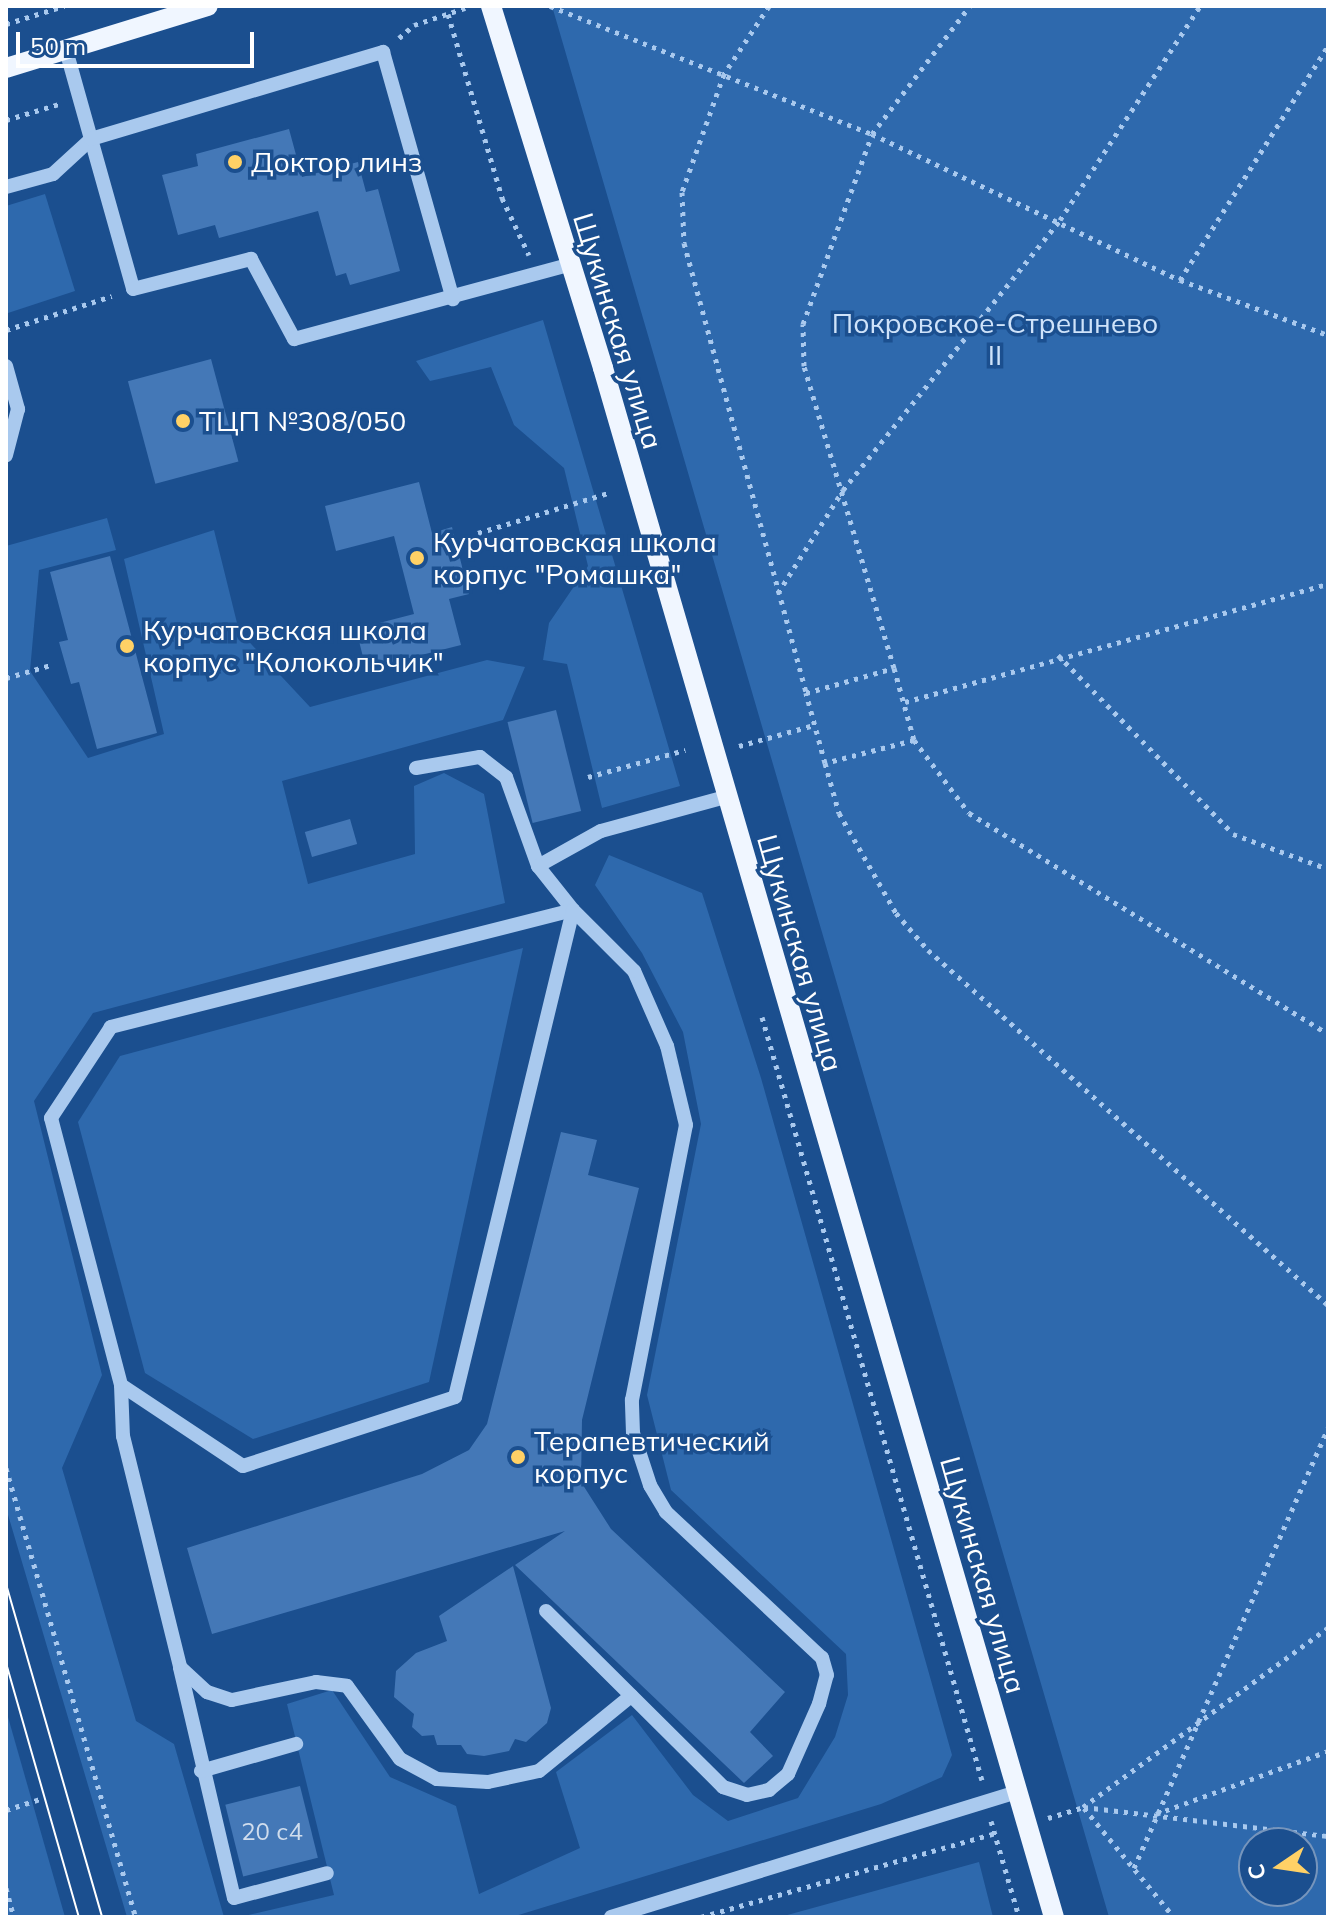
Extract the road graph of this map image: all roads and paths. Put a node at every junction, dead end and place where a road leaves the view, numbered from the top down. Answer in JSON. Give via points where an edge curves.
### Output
{"nodes":[{"id":1,"x":64,"y":6,"type":"edge"},
{"id":2,"x":208,"y":6,"type":"edge"},
{"id":3,"x":473,"y":6,"type":"edge"},
{"id":4,"x":491,"y":6,"type":"edge"},
{"id":5,"x":550,"y":6,"type":"edge"},
{"id":6,"x":769,"y":6,"type":"edge"},
{"id":7,"x":970,"y":6,"type":"edge"},
{"id":8,"x":1200,"y":6,"type":"edge"},
{"id":9,"x":448,"y":14,"type":"junction"},
{"id":10,"x":6,"y":24,"type":"edge"},
{"id":11,"x":1328,"y":46,"type":"edge"},
{"id":12,"x":66,"y":50,"type":"junction"},
{"id":13,"x":383,"y":52,"type":"junction"},
{"id":14,"x":6,"y":68,"type":"edge"},
{"id":15,"x":724,"y":74,"type":"junction"},
{"id":16,"x":79,"y":98,"type":"junction"},
{"id":17,"x":6,"y":120,"type":"edge"},
{"id":18,"x":872,"y":134,"type":"junction"},
{"id":19,"x":91,"y":139,"type":"junction"},
{"id":20,"x":6,"y":187,"type":"edge"},
{"id":21,"x":1060,"y":220,"type":"junction"},
{"id":22,"x":558,"y":268,"type":"junction"},
{"id":23,"x":1180,"y":280,"type":"junction"},
{"id":24,"x":133,"y":289,"type":"junction"},
{"id":25,"x":453,"y":299,"type":"junction"},
{"id":26,"x":6,"y":330,"type":"edge"},
{"id":27,"x":1328,"y":335,"type":"edge"},
{"id":28,"x":6,"y":366,"type":"edge"},
{"id":29,"x":6,"y":455,"type":"edge"},
{"id":30,"x":607,"y":478,"type":"dead end"},
{"id":31,"x":843,"y":490,"type":"junction"},
{"id":32,"x":611,"y":492,"type":"junction"},
{"id":33,"x":616,"y":507,"type":"dead end"},
{"id":34,"x":478,"y":533,"type":"dead end"},
{"id":35,"x":1328,"y":584,"type":"edge"},
{"id":36,"x":778,"y":593,"type":"junction"},
{"id":37,"x":1058,"y":655,"type":"junction"},
{"id":38,"x":51,"y":665,"type":"dead end"},
{"id":39,"x":894,"y":668,"type":"junction"},
{"id":40,"x":6,"y":678,"type":"edge"},
{"id":41,"x":806,"y":693,"type":"junction"},
{"id":42,"x":905,"y":702,"type":"junction"},
{"id":43,"x":814,"y":725,"type":"junction"},
{"id":44,"x":681,"y":734,"type":"dead end"},
{"id":45,"x":914,"y":740,"type":"junction"},
{"id":46,"x":735,"y":747,"type":"dead end"},
{"id":47,"x":685,"y":750,"type":"junction"},
{"id":48,"x":688,"y":760,"type":"dead end"},
{"id":49,"x":825,"y":763,"type":"junction"},
{"id":50,"x":416,"y":768,"type":"dead end"},
{"id":51,"x":588,"y":777,"type":"dead end"},
{"id":52,"x":725,"y":797,"type":"junction"},
{"id":53,"x":538,"y":866,"type":"junction"},
{"id":54,"x":1328,"y":869,"type":"edge"},
{"id":55,"x":573,"y":910,"type":"junction"},
{"id":56,"x":757,"y":1001,"type":"dead end"},
{"id":57,"x":1328,"y":1034,"type":"edge"},
{"id":58,"x":1328,"y":1305,"type":"edge"},
{"id":59,"x":121,"y":1385,"type":"junction"},
{"id":60,"x":1328,"y":1428,"type":"edge"},
{"id":61,"x":6,"y":1468,"type":"edge"},
{"id":62,"x":546,"y":1611,"type":"dead end"},
{"id":63,"x":1328,"y":1628,"type":"edge"},
{"id":64,"x":180,"y":1667,"type":"junction"},
{"id":65,"x":631,"y":1696,"type":"junction"},
{"id":66,"x":1193,"y":1727,"type":"junction"},
{"id":67,"x":296,"y":1744,"type":"dead end"},
{"id":68,"x":1328,"y":1751,"type":"edge"},
{"id":69,"x":201,"y":1771,"type":"junction"},
{"id":70,"x":1017,"y":1792,"type":"junction"},
{"id":71,"x":42,"y":1798,"type":"dead end"},
{"id":72,"x":987,"y":1801,"type":"junction"},
{"id":73,"x":1083,"y":1807,"type":"junction"},
{"id":74,"x":6,"y":1810,"type":"edge"},
{"id":75,"x":1155,"y":1815,"type":"junction"},
{"id":76,"x":994,"y":1833,"type":"junction"},
{"id":77,"x":1328,"y":1836,"type":"edge"},
{"id":78,"x":1134,"y":1868,"type":"junction"},
{"id":79,"x":327,"y":1873,"type":"dead end"},
{"id":80,"x":6,"y":1888,"type":"edge"},
{"id":81,"x":14,"y":1917,"type":"edge"},
{"id":82,"x":136,"y":1917,"type":"edge"},
{"id":83,"x":611,"y":1917,"type":"edge"},
{"id":84,"x":701,"y":1917,"type":"edge"},
{"id":85,"x":1019,"y":1917,"type":"edge"},
{"id":86,"x":1054,"y":1917,"type":"edge"},
{"id":87,"x":1174,"y":1917,"type":"edge"}],
"edges":[{"from":1,"to":10,"type":"path"},
{"from":2,"to":12,"type":"main road"},
{"from":3,"to":9,"type":"path"},
{"from":4,"to":22,"type":"main road","name":"Щукинская улица"},
{"from":5,"to":15,"type":"path"},
{"from":6,"to":15,"type":"path"},
{"from":7,"to":18,"type":"path"},
{"from":8,"to":21,"type":"path"},
{"from":9,"to":13,"type":"path","via":[[414,25]]},
{"from":9,"to":22,"type":"path","via":[[502,198],[526,252]]},
{"from":11,"to":23,"type":"path"},
{"from":12,"to":14,"type":"main road"},
{"from":12,"to":16,"type":"street"},
{"from":13,"to":19,"type":"street"},
{"from":13,"to":25,"type":"street"},
{"from":15,"to":18,"type":"path"},
{"from":15,"to":36,"type":"path","via":[[682,192],[684,243]]},
{"from":16,"to":17,"type":"path"},
{"from":16,"to":19,"type":"street"},
{"from":18,"to":21,"type":"path"},
{"from":18,"to":31,"type":"path","via":[[803,324],[804,366]]},
{"from":19,"to":20,"type":"street","via":[[53,174]]},
{"from":19,"to":24,"type":"street"},
{"from":21,"to":23,"type":"path"},
{"from":21,"to":31,"type":"path"},
{"from":22,"to":25,"type":"street"},
{"from":22,"to":52,"type":"main road","name":"Щукинская улица"},
{"from":23,"to":27,"type":"path"},
{"from":24,"to":25,"type":"street","via":[[251,259],[294,339]]},
{"from":24,"to":26,"type":"path"},
{"from":28,"to":29,"type":"street","via":[[18,409]]},
{"from":30,"to":32,"type":"path"},
{"from":31,"to":36,"type":"path"},
{"from":31,"to":39,"type":"path"},
{"from":32,"to":33,"type":"path"},
{"from":32,"to":34,"type":"path"},
{"from":35,"to":37,"type":"path"},
{"from":36,"to":41,"type":"path"},
{"from":37,"to":42,"type":"path"},
{"from":37,"to":54,"type":"path","via":[[1233,834]]},
{"from":38,"to":40,"type":"path"},
{"from":39,"to":41,"type":"path"},
{"from":39,"to":42,"type":"path"},
{"from":41,"to":43,"type":"path"},
{"from":42,"to":45,"type":"path"},
{"from":43,"to":46,"type":"path"},
{"from":43,"to":49,"type":"path"},
{"from":44,"to":47,"type":"path"},
{"from":45,"to":49,"type":"path"},
{"from":45,"to":57,"type":"path","via":[[969,813]]},
{"from":47,"to":48,"type":"path"},
{"from":47,"to":51,"type":"path"},
{"from":49,"to":58,"type":"path","via":[[839,813],[896,913],[928,950]]},
{"from":50,"to":53,"type":"street","via":[[450,757],[480,757],[506,777]]},
{"from":52,"to":53,"type":"street","via":[[601,831]]},
{"from":52,"to":70,"type":"main road","name":"Щукинская улица"},
{"from":53,"to":55,"type":"street"},
{"from":55,"to":59,"type":"street","via":[[111,1027],[51,1118]]},
{"from":55,"to":59,"type":"street","via":[[455,1397],[243,1466]]},
{"from":55,"to":65,"type":"street","via":[[634,971],[667,1046],[686,1125],[632,1400],[633,1433],[650,1485],[666,1512],[822,1658],[827,1675],[788,1774],[769,1790],[747,1795],[723,1787]]},
{"from":56,"to":72,"type":"path"},
{"from":59,"to":64,"type":"street","via":[[123,1436]]},
{"from":60,"to":66,"type":"path"},
{"from":61,"to":82,"type":"path"},
{"from":62,"to":65,"type":"street"},
{"from":63,"to":66,"type":"path"},
{"from":64,"to":65,"type":"street","via":[[207,1692],[232,1700],[316,1682],[347,1686],[400,1759],[437,1779],[488,1782],[539,1771]]},
{"from":64,"to":69,"type":"street"},
{"from":66,"to":73,"type":"path"},
{"from":66,"to":75,"type":"path"},
{"from":67,"to":69,"type":"street"},
{"from":68,"to":75,"type":"path"},
{"from":69,"to":79,"type":"street","via":[[234,1898]]},
{"from":70,"to":72,"type":"street"},
{"from":70,"to":86,"type":"main road","name":"Щукинская улица"},
{"from":71,"to":74,"type":"path"},
{"from":72,"to":76,"type":"path"},
{"from":72,"to":83,"type":"street"},
{"from":73,"to":75,"type":"path"},
{"from":73,"to":78,"type":"path"},
{"from":75,"to":77,"type":"path"},
{"from":75,"to":78,"type":"path"},
{"from":76,"to":84,"type":"path"},
{"from":76,"to":85,"type":"path"},
{"from":78,"to":87,"type":"path"},
{"from":80,"to":81,"type":"path"}]}
